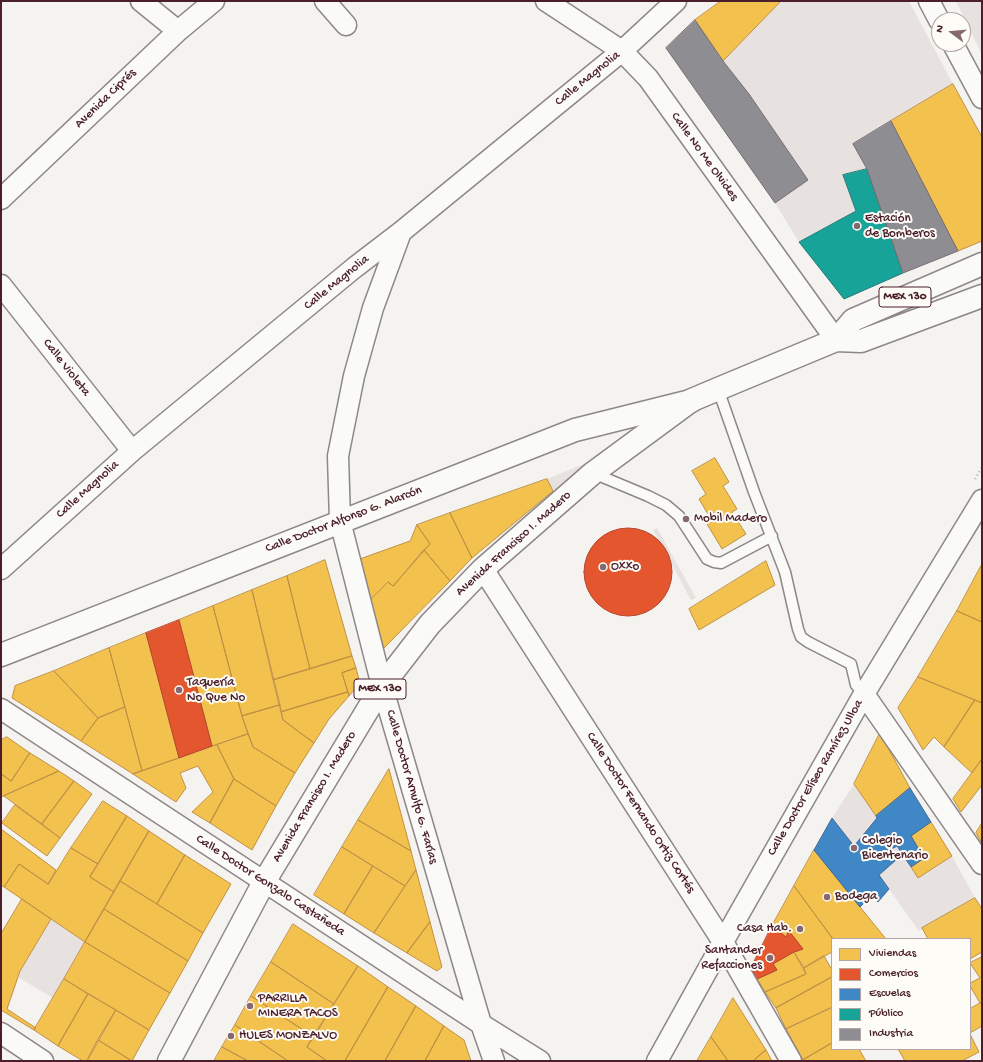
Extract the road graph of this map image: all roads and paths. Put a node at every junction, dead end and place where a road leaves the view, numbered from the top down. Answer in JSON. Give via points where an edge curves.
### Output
{"nodes":[{"id":1,"x":141,"y":1,"type":"edge"},
{"id":2,"x":214,"y":1,"type":"edge"},
{"id":3,"x":325,"y":1,"type":"edge"},
{"id":4,"x":546,"y":1,"type":"edge"},
{"id":5,"x":676,"y":1,"type":"edge"},
{"id":6,"x":929,"y":1,"type":"edge"},
{"id":7,"x":935,"y":12,"type":"edge"},
{"id":8,"x":346,"y":25,"type":"dead end"},
{"id":9,"x":178,"y":31,"type":"junction"},
{"id":10,"x":622,"y":52,"type":"junction"},
{"id":11,"x":957,"y":52,"type":"edge"},
{"id":12,"x":982,"y":98,"type":"edge"},
{"id":13,"x":1,"y":199,"type":"edge"},
{"id":14,"x":401,"y":232,"type":"junction"},
{"id":15,"x":982,"y":264,"type":"edge"},
{"id":16,"x":1,"y":285,"type":"edge"},
{"id":17,"x":982,"y":296,"type":"edge"},
{"id":18,"x":836,"y":340,"type":"junction"},
{"id":19,"x":718,"y":389,"type":"junction"},
{"id":20,"x":692,"y":400,"type":"junction"},
{"id":21,"x":132,"y":451,"type":"junction"},
{"id":22,"x":593,"y":473,"type":"junction"},
{"id":23,"x":982,"y":500,"type":"edge"},
{"id":24,"x":340,"y":521,"type":"junction"},
{"id":25,"x":772,"y":536,"type":"junction"},
{"id":26,"x":1,"y":569,"type":"edge"},
{"id":27,"x":483,"y":569,"type":"junction"},
{"id":28,"x":1,"y":655,"type":"edge"},
{"id":29,"x":382,"y":686,"type":"junction"},
{"id":30,"x":864,"y":694,"type":"junction"},
{"id":31,"x":1,"y":709,"type":"edge"},
{"id":32,"x":982,"y":864,"type":"edge"},
{"id":33,"x":264,"y":882,"type":"junction"},
{"id":34,"x":723,"y":942,"type":"junction"},
{"id":35,"x":481,"y":1024,"type":"junction"},
{"id":36,"x":1,"y":1033,"type":"edge"},
{"id":37,"x":43,"y":1061,"type":"edge"},
{"id":38,"x":169,"y":1061,"type":"edge"},
{"id":39,"x":494,"y":1061,"type":"edge"},
{"id":40,"x":540,"y":1061,"type":"edge"},
{"id":41,"x":657,"y":1061,"type":"edge"},
{"id":42,"x":791,"y":1061,"type":"edge"}],
"edges":[{"from":1,"to":9,"type":"street"},
{"from":2,"to":9,"type":"street","name":"Avenida Ciprés"},
{"from":3,"to":8,"type":"street"},
{"from":4,"to":10,"type":"street","name":"Calle No Me Olvides"},
{"from":5,"to":10,"type":"street","name":"Calle Magnolia"},
{"from":6,"to":7,"type":"street"},
{"from":9,"to":13,"type":"street","name":"Avenida Ciprés"},
{"from":10,"to":14,"type":"street","name":"Calle Magnolia"},
{"from":10,"to":18,"type":"street","name":"Calle No Me Olvides","via":[[648,78]]},
{"from":11,"to":12,"type":"street"},
{"from":14,"to":21,"type":"street","name":"Calle Magnolia"},
{"from":14,"to":24,"type":"street","name":"Calle Doctor Arnulfo G. Farías","via":[[373,308],[354,376],[338,456]]},
{"from":15,"to":18,"type":"main road","name":"Avenida Francisco I. Madero","number":"MEX 130","via":[[853,320]]},
{"from":16,"to":21,"type":"street","name":"Calle Violeta"},
{"from":17,"to":18,"type":"main road","name":"Avenida Francisco I. Madero","number":"MEX 130","via":[[861,342]]},
{"from":18,"to":19,"type":"main road","name":"Avenida Francisco I. Madero","number":"MEX 130"},
{"from":19,"to":20,"type":"main road","name":"Avenida Francisco I. Madero","number":"MEX 130"},
{"from":19,"to":25,"type":"lane"},
{"from":20,"to":22,"type":"main road","name":"Avenida Francisco I. Madero","number":"MEX 130"},
{"from":20,"to":24,"type":"main road","name":"Calle Doctor Alfonso G. Alarcón","via":[[575,430]]},
{"from":21,"to":26,"type":"street","name":"Calle Magnolia"},
{"from":22,"to":25,"type":"lane","via":[[666,505],[679,516],[707,559],[714,562],[721,563]]},
{"from":22,"to":27,"type":"main road","name":"Avenida Francisco I. Madero","number":"MEX 130"},
{"from":23,"to":30,"type":"street","name":"Calle Doctor Elíseo Ramírez Ulloa"},
{"from":24,"to":28,"type":"main road","name":"Calle Doctor Alfonso G. Alarcón"},
{"from":24,"to":29,"type":"street","name":"Calle Doctor Arnulfo G. Farías"},
{"from":25,"to":30,"type":"lane","via":[[785,572],[801,637],[852,664],[856,685]]},
{"from":27,"to":29,"type":"main road","name":"Avenida Francisco I. Madero","number":"MEX 130","via":[[430,624]]},
{"from":27,"to":34,"type":"street","name":"Calle Doctor Fernando Ortiz Cortés"},
{"from":29,"to":33,"type":"main road","name":"Avenida Francisco I. Madero","number":"MEX 130"},
{"from":29,"to":35,"type":"street","name":"Calle Doctor Arnulfo G. Farías"},
{"from":30,"to":32,"type":"street"},
{"from":30,"to":34,"type":"street","name":"Calle Doctor Elíseo Ramírez Ulloa"},
{"from":31,"to":33,"type":"street","name":"Calle Doctor Gonzalo Castañeda"},
{"from":33,"to":35,"type":"street","name":"Calle Doctor Gonzalo Castañeda"},
{"from":33,"to":38,"type":"main road","name":"Avenida Francisco I. Madero","number":"MEX 130"},
{"from":34,"to":41,"type":"street","name":"Calle Doctor Elíseo Ramírez Ulloa"},
{"from":34,"to":42,"type":"street","name":"Calle Doctor Fernando Ortiz Cortés"},
{"from":35,"to":39,"type":"street","name":"Calle Doctor Arnulfo G. Farías"},
{"from":35,"to":40,"type":"street","name":"Calle Doctor Gonzalo Castañeda"},
{"from":36,"to":37,"type":"street"}]}
